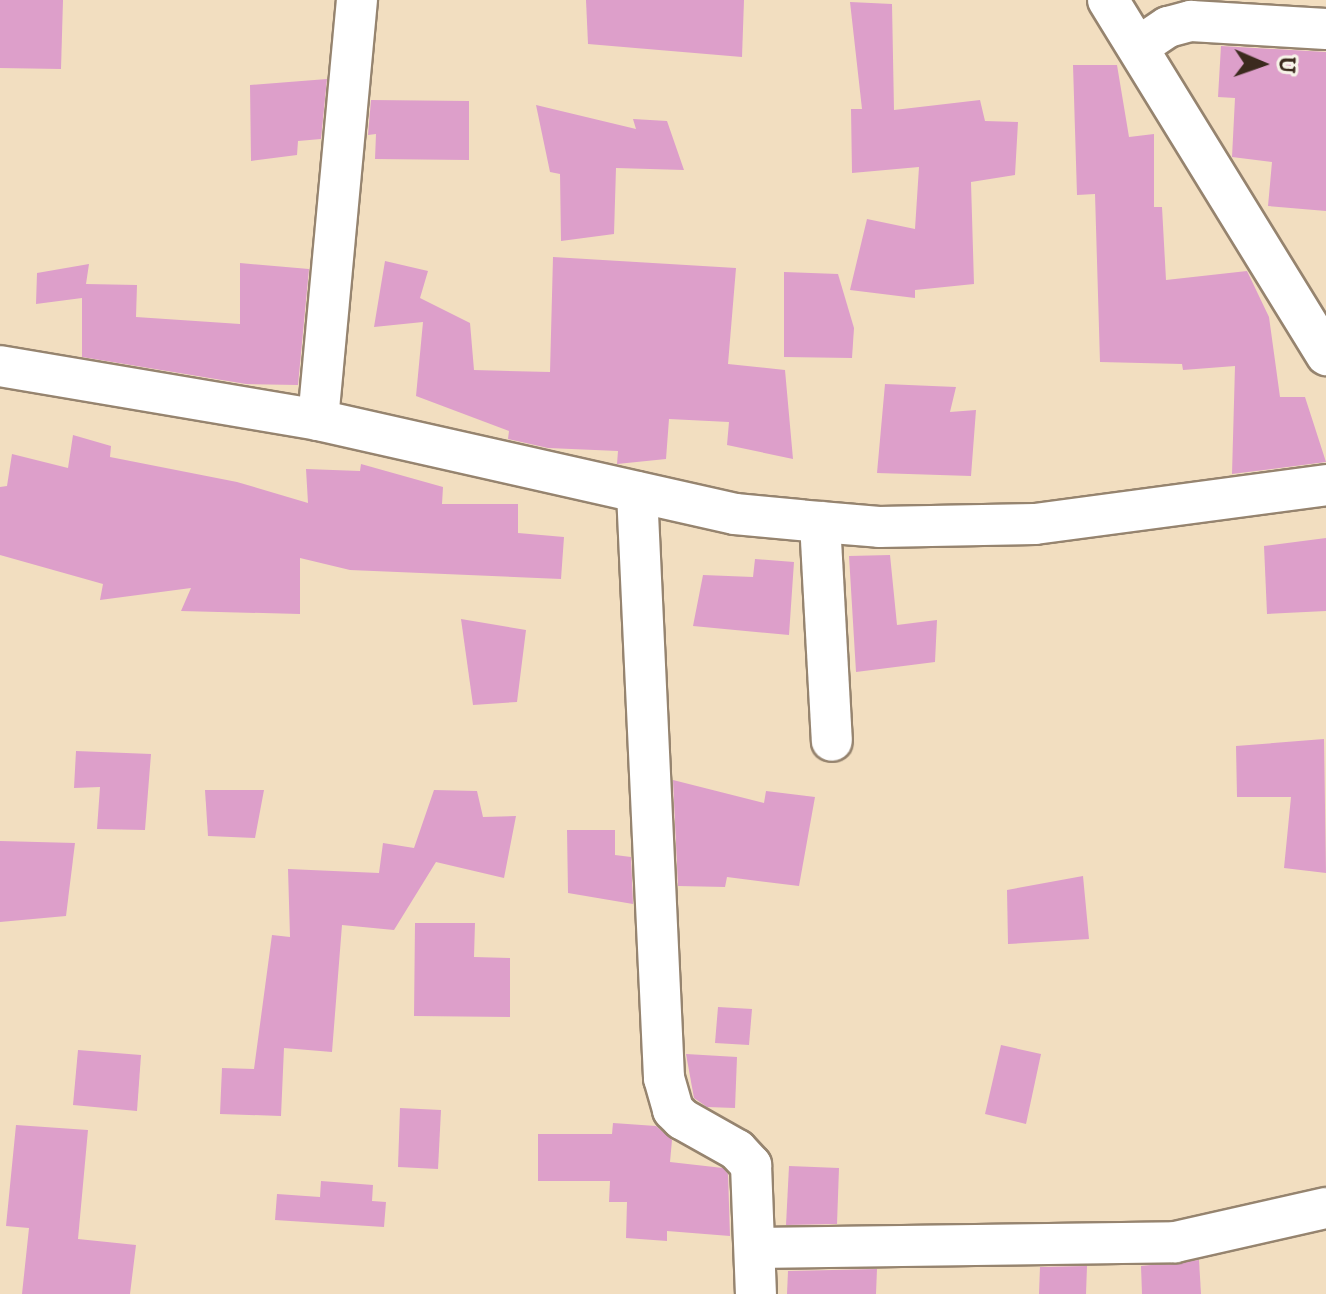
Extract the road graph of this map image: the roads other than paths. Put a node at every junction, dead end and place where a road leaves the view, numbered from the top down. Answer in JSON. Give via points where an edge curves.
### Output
{"nodes":[{"id":1,"x":357,"y":0,"type":"edge"},
{"id":2,"x":1108,"y":0,"type":"edge"},
{"id":3,"x":1326,"y":29,"type":"edge"},
{"id":4,"x":1138,"y":47,"type":"junction"},
{"id":5,"x":1326,"y":355,"type":"edge"},
{"id":6,"x":0,"y":366,"type":"edge"},
{"id":7,"x":318,"y":420,"type":"junction"},
{"id":8,"x":1326,"y":485,"type":"edge"},
{"id":9,"x":637,"y":492,"type":"junction"},
{"id":10,"x":820,"y":522,"type":"junction"},
{"id":11,"x":832,"y":741,"type":"dead end"},
{"id":12,"x":1326,"y":1208,"type":"edge"},
{"id":13,"x":757,"y":1248,"type":"junction"},
{"id":14,"x":756,"y":1294,"type":"edge"}],
"edges":[{"from":1,"to":7,"type":"street"},
{"from":2,"to":4,"type":"street"},
{"from":3,"to":4,"type":"street","via":[[1191,21],[1168,27]]},
{"from":4,"to":5,"type":"street"},
{"from":6,"to":7,"type":"street"},
{"from":7,"to":9,"type":"street"},
{"from":8,"to":10,"type":"street","via":[[1035,524],[879,527]]},
{"from":9,"to":10,"type":"street","via":[[735,514]]},
{"from":9,"to":13,"type":"street","via":[[664,1078],[673,1110],[682,1119],[737,1150],[751,1165]]},
{"from":10,"to":11,"type":"street"},
{"from":12,"to":13,"type":"street","via":[[1175,1242]]},
{"from":13,"to":14,"type":"street"}]}
